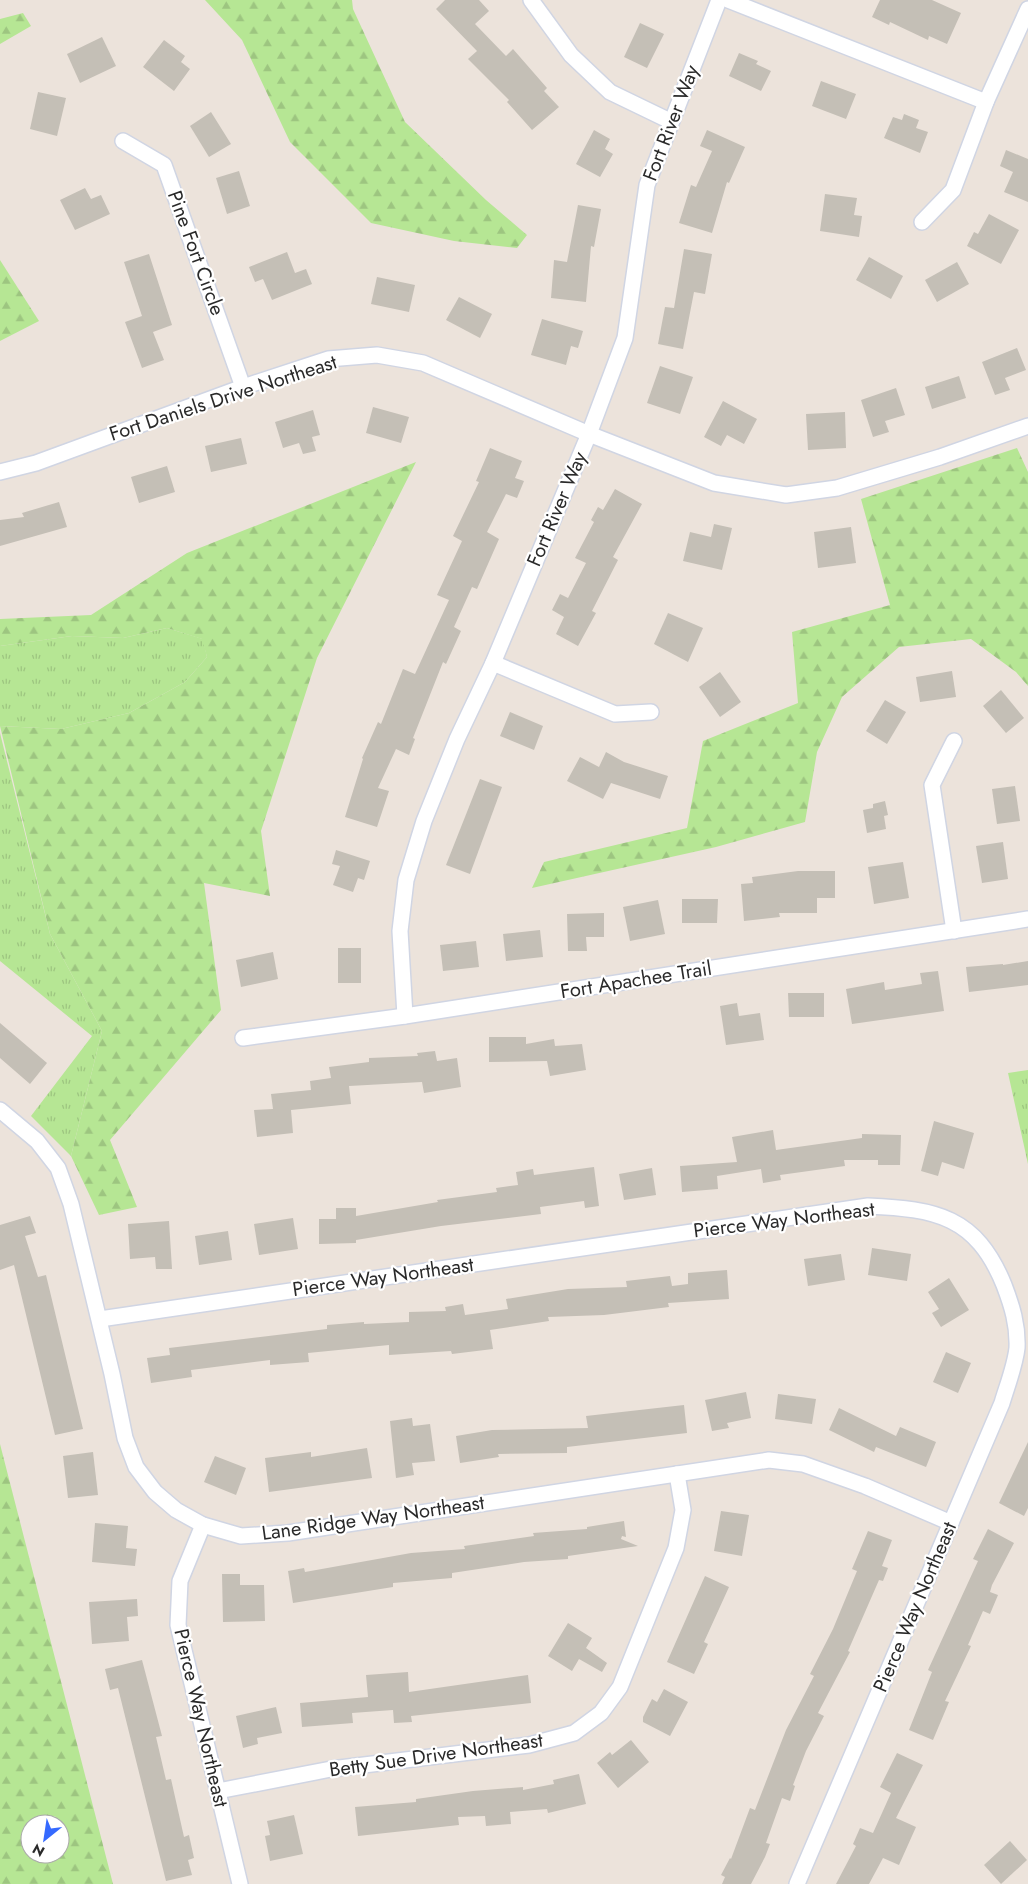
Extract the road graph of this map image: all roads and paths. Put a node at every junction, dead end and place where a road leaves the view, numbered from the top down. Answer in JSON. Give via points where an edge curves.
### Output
{"nodes":[{"id":1,"x":531,"y":0,"type":"edge"},
{"id":2,"x":719,"y":0,"type":"edge"},
{"id":3,"x":728,"y":0,"type":"edge"},
{"id":4,"x":1028,"y":9,"type":"edge"},
{"id":5,"x":986,"y":102,"type":"junction"},
{"id":6,"x":670,"y":121,"type":"junction"},
{"id":7,"x":123,"y":141,"type":"dead end"},
{"id":8,"x":922,"y":222,"type":"dead end"},
{"id":9,"x":243,"y":387,"type":"junction"},
{"id":10,"x":1028,"y":426,"type":"edge"},
{"id":11,"x":589,"y":434,"type":"junction"},
{"id":12,"x":0,"y":472,"type":"edge"},
{"id":13,"x":493,"y":663,"type":"junction"},
{"id":14,"x":651,"y":712,"type":"dead end"},
{"id":15,"x":954,"y":741,"type":"dead end"},
{"id":16,"x":1028,"y":919,"type":"edge"},
{"id":17,"x":954,"y":930,"type":"junction"},
{"id":18,"x":404,"y":1016,"type":"junction"},
{"id":19,"x":243,"y":1038,"type":"dead end"},
{"id":20,"x":0,"y":1110,"type":"edge"},
{"id":21,"x":100,"y":1319,"type":"junction"},
{"id":22,"x":677,"y":1474,"type":"junction"},
{"id":23,"x":951,"y":1523,"type":"junction"},
{"id":24,"x":203,"y":1525,"type":"junction"},
{"id":25,"x":218,"y":1791,"type":"junction"},
{"id":26,"x":240,"y":1884,"type":"edge"},
{"id":27,"x":797,"y":1884,"type":"edge"}],
"edges":[{"from":1,"to":6,"type":"street","via":[[571,55],[610,92]]},
{"from":2,"to":6,"type":"street","name":"Fort River Way"},
{"from":3,"to":5,"type":"street"},
{"from":4,"to":5,"type":"street"},
{"from":5,"to":8,"type":"street","via":[[953,190]]},
{"from":6,"to":11,"type":"street","name":"Fort River Way","via":[[647,185],[625,338]]},
{"from":7,"to":9,"type":"street","name":"Pine Fort Circle","via":[[164,165]]},
{"from":9,"to":11,"type":"street","name":"Fort Daniels Drive Northeast","via":[[328,359],[376,355],[423,363]]},
{"from":9,"to":12,"type":"street","name":"Fort Daniels Drive Northeast","via":[[36,463]]},
{"from":10,"to":11,"type":"street","name":"Fort Daniels Drive Northeast","via":[[837,488],[786,495],[714,483]]},
{"from":11,"to":13,"type":"street","name":"Fort River Way"},
{"from":13,"to":14,"type":"street","via":[[615,714]]},
{"from":13,"to":18,"type":"street","name":"Fort River Way","via":[[424,821],[406,880],[400,930]]},
{"from":15,"to":17,"type":"street","via":[[932,785]]},
{"from":16,"to":17,"type":"street","name":"Fort Apachee Trail"},
{"from":17,"to":18,"type":"street","name":"Fort Apachee Trail"},
{"from":18,"to":19,"type":"street","name":"Fort Apachee Trail"},
{"from":20,"to":21,"type":"street","name":"Lane Ridge Way Northeast","via":[[37,1141],[58,1168],[71,1204]]},
{"from":21,"to":23,"type":"street","name":"Pierce Way Northeast","via":[[868,1206],[912,1208],[952,1220],[984,1245],[1014,1311],[1017,1349],[1002,1403]]},
{"from":21,"to":24,"type":"street","name":"Lane Ridge Way Northeast","via":[[125,1438],[136,1467],[155,1492],[176,1510]]},
{"from":22,"to":23,"type":"street","name":"Lane Ridge Way Northeast","via":[[769,1460],[803,1464],[865,1486]]},
{"from":22,"to":24,"type":"street","name":"Lane Ridge Way Northeast","via":[[288,1533],[241,1536]]},
{"from":22,"to":25,"type":"street","name":"Betty Sue Drive Northeast","via":[[683,1510],[672,1557],[620,1687],[600,1713],[574,1733],[529,1745],[331,1769]]},
{"from":23,"to":27,"type":"street","name":"Pierce Way Northeast"},
{"from":24,"to":25,"type":"street","name":"Pierce Way Northeast","via":[[180,1581],[178,1625]]},
{"from":25,"to":26,"type":"street","name":"Pierce Way Northeast"}]}
